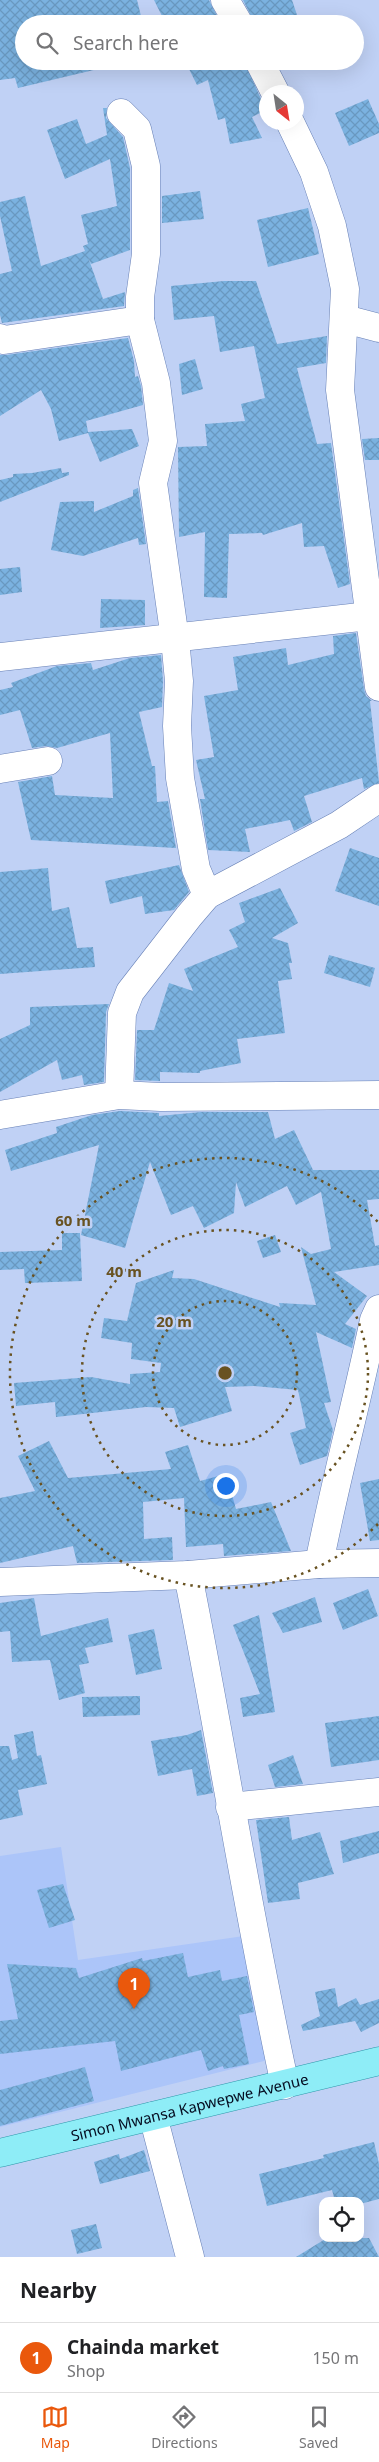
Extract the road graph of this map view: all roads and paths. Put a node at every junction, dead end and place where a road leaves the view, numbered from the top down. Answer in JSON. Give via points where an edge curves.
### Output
{"nodes":[{"id":1,"x":225,"y":0,"type":"edge"},
{"id":2,"x":234,"y":15,"type":"edge"},
{"id":3,"x":264,"y":70,"type":"edge"},
{"id":4,"x":271,"y":85,"type":"edge"},
{"id":5,"x":121,"y":113,"type":"dead end"},
{"id":6,"x":294,"y":130,"type":"edge"},
{"id":7,"x":345,"y":319,"type":"junction"},
{"id":8,"x":140,"y":320,"type":"junction"},
{"id":9,"x":379,"y":328,"type":"edge"},
{"id":10,"x":0,"y":338,"type":"edge"},
{"id":11,"x":369,"y":616,"type":"junction"},
{"id":12,"x":175,"y":639,"type":"junction"},
{"id":13,"x":0,"y":657,"type":"edge"},
{"id":14,"x":379,"y":687,"type":"edge"},
{"id":15,"x":48,"y":761,"type":"dead end"},
{"id":16,"x":0,"y":769,"type":"edge"},
{"id":17,"x":379,"y":798,"type":"edge"},
{"id":18,"x":208,"y":895,"type":"junction"},
{"id":19,"x":119,"y":1095,"type":"junction"},
{"id":20,"x":379,"y":1095,"type":"edge"},
{"id":21,"x":0,"y":1115,"type":"edge"},
{"id":22,"x":379,"y":1309,"type":"edge"},
{"id":23,"x":379,"y":1563,"type":"edge"},
{"id":24,"x":318,"y":1564,"type":"junction"},
{"id":25,"x":188,"y":1575,"type":"junction"},
{"id":26,"x":0,"y":1582,"type":"edge"},
{"id":27,"x":379,"y":1792,"type":"edge"},
{"id":28,"x":230,"y":1807,"type":"junction"},
{"id":29,"x":379,"y":2061,"type":"edge"},
{"id":30,"x":285,"y":2084,"type":"junction"},
{"id":31,"x":153,"y":2116,"type":"junction"},
{"id":32,"x":0,"y":2153,"type":"edge"},
{"id":33,"x":190,"y":2257,"type":"edge"}],
"edges":[{"from":1,"to":2,"type":"street"},
{"from":3,"to":4,"type":"street"},
{"from":5,"to":8,"type":"street","via":[[137,129],[146,166],[146,254]]},
{"from":6,"to":7,"type":"street","via":[[314,172],[332,226],[345,289]]},
{"from":7,"to":9,"type":"street"},
{"from":7,"to":11,"type":"street","via":[[340,390]]},
{"from":8,"to":10,"type":"street","via":[[71,332]]},
{"from":8,"to":12,"type":"street","via":[[156,383],[163,441],[153,483]]},
{"from":11,"to":12,"type":"street"},
{"from":11,"to":14,"type":"street"},
{"from":12,"to":13,"type":"street"},
{"from":12,"to":18,"type":"street","via":[[180,778],[196,869]]},
{"from":15,"to":16,"type":"street"},
{"from":17,"to":18,"type":"street","via":[[339,825]]},
{"from":18,"to":19,"type":"street","via":[[130,992],[122,1013]]},
{"from":19,"to":20,"type":"street"},
{"from":19,"to":21,"type":"street"},
{"from":22,"to":24,"type":"street","via":[[336,1475]]},
{"from":23,"to":24,"type":"street"},
{"from":24,"to":25,"type":"street"},
{"from":25,"to":26,"type":"street"},
{"from":25,"to":28,"type":"street","via":[[218,1726]]},
{"from":27,"to":28,"type":"street"},
{"from":28,"to":30,"type":"street"},
{"from":29,"to":30,"type":"main road","name":"Simon Mwansa Kapwepwe Avenue"},
{"from":30,"to":31,"type":"main road","name":"Simon Mwansa Kapwepwe Avenue"},
{"from":31,"to":32,"type":"main road","name":"Simon Mwansa Kapwepwe Avenue"},
{"from":31,"to":33,"type":"street"}]}
